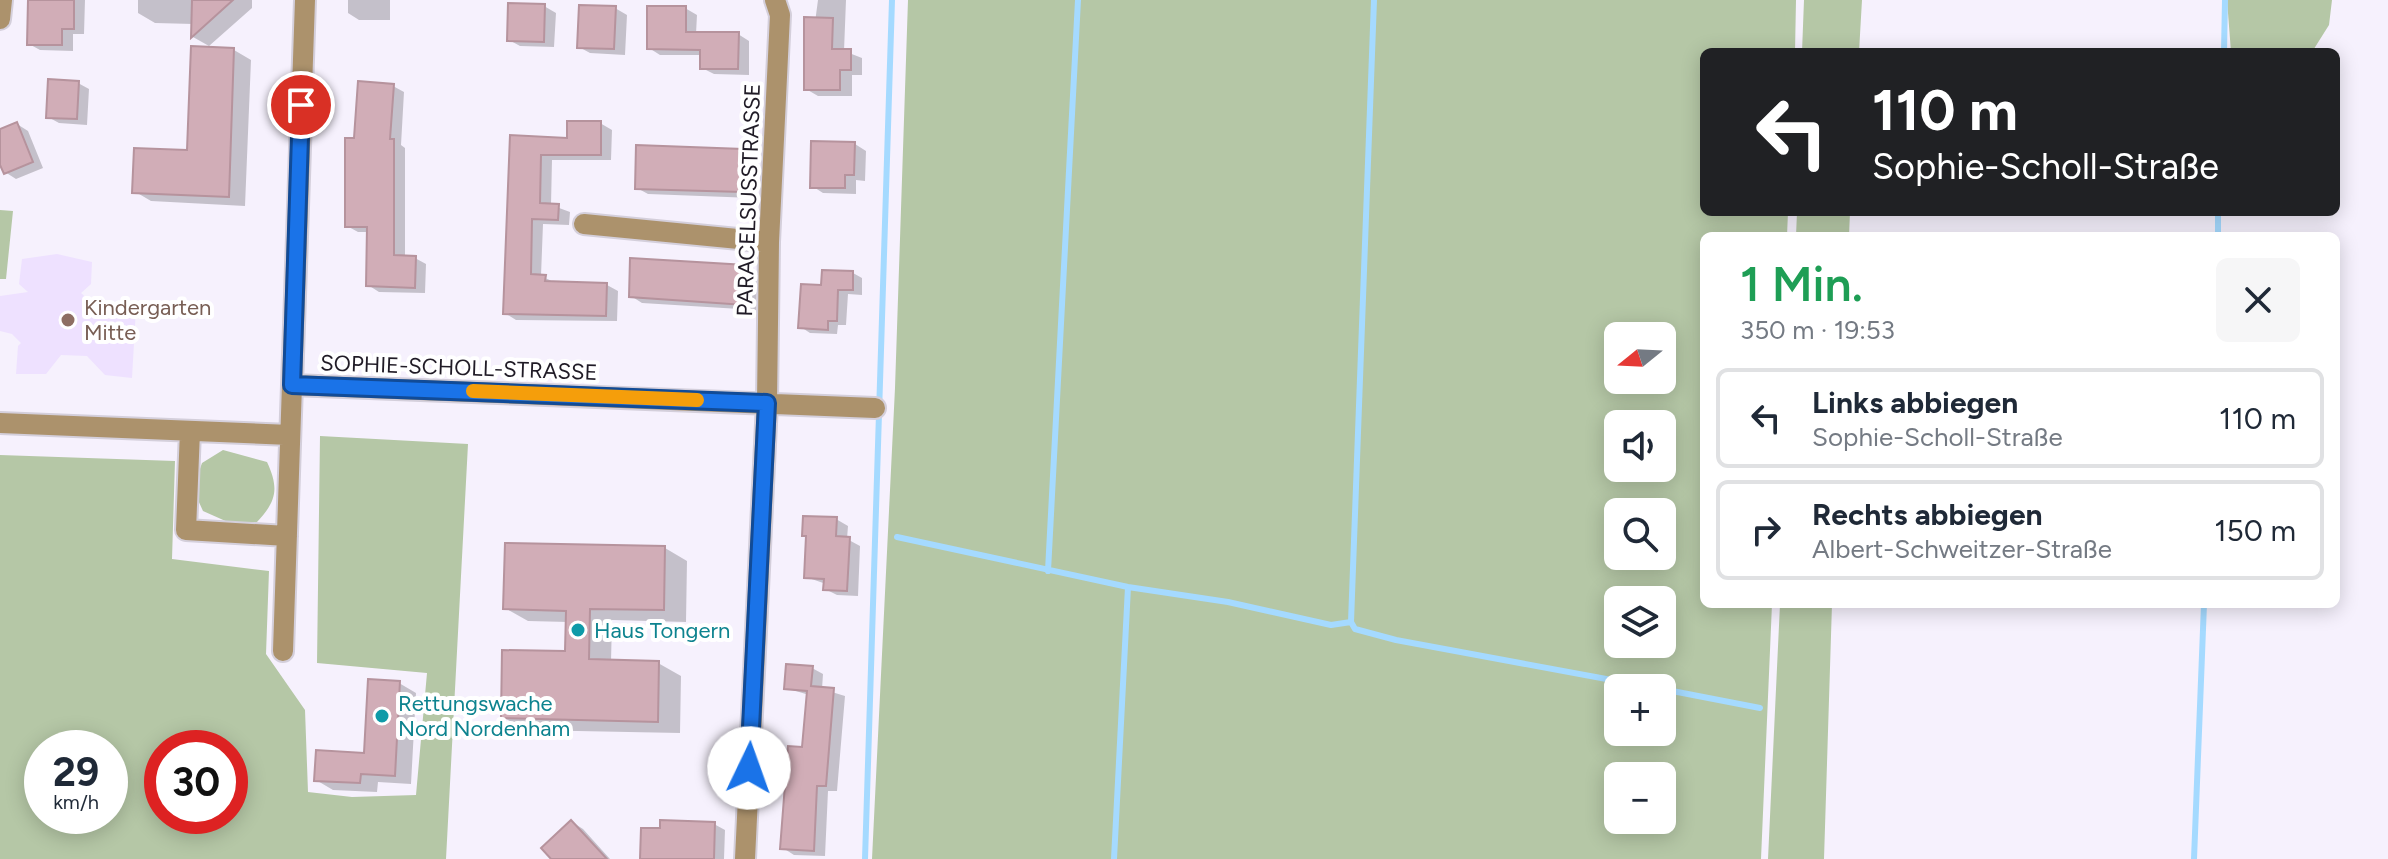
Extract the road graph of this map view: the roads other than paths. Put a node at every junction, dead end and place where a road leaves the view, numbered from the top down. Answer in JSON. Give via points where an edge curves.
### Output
{"nodes":[{"id":1,"x":2,"y":0,"type":"edge"},
{"id":2,"x":305,"y":0,"type":"edge"},
{"id":3,"x":775,"y":0,"type":"edge"},
{"id":4,"x":0,"y":19,"type":"edge"},
{"id":5,"x":584,"y":224,"type":"dead end"},
{"id":6,"x":769,"y":242,"type":"junction"},
{"id":7,"x":292,"y":385,"type":"junction"},
{"id":8,"x":767,"y":403,"type":"junction"},
{"id":9,"x":875,"y":408,"type":"dead end"},
{"id":10,"x":0,"y":423,"type":"edge"},
{"id":11,"x":190,"y":431,"type":"junction"},
{"id":12,"x":290,"y":435,"type":"junction"},
{"id":13,"x":287,"y":536,"type":"junction"},
{"id":14,"x":283,"y":651,"type":"dead end"},
{"id":15,"x":745,"y":859,"type":"edge"}],
"edges":[{"from":1,"to":4,"type":"street"},
{"from":2,"to":7,"type":"street"},
{"from":3,"to":6,"type":"street","name":"PARACELSUSSTRASSE","via":[[780,15]]},
{"from":5,"to":6,"type":"street"},
{"from":6,"to":8,"type":"street","name":"PARACELSUSSTRASSE"},
{"from":7,"to":8,"type":"street","name":"SOPHIE-SCHOLL-STRASSE"},
{"from":7,"to":12,"type":"street"},
{"from":8,"to":9,"type":"street","name":"SOPHIE-SCHOLL-STRASSE"},
{"from":8,"to":15,"type":"street","name":"PARACELSUSSTRASSE"},
{"from":10,"to":11,"type":"street"},
{"from":11,"to":12,"type":"street"},
{"from":11,"to":13,"type":"street","via":[[186,530]]},
{"from":12,"to":13,"type":"street"},
{"from":13,"to":14,"type":"street"}]}
